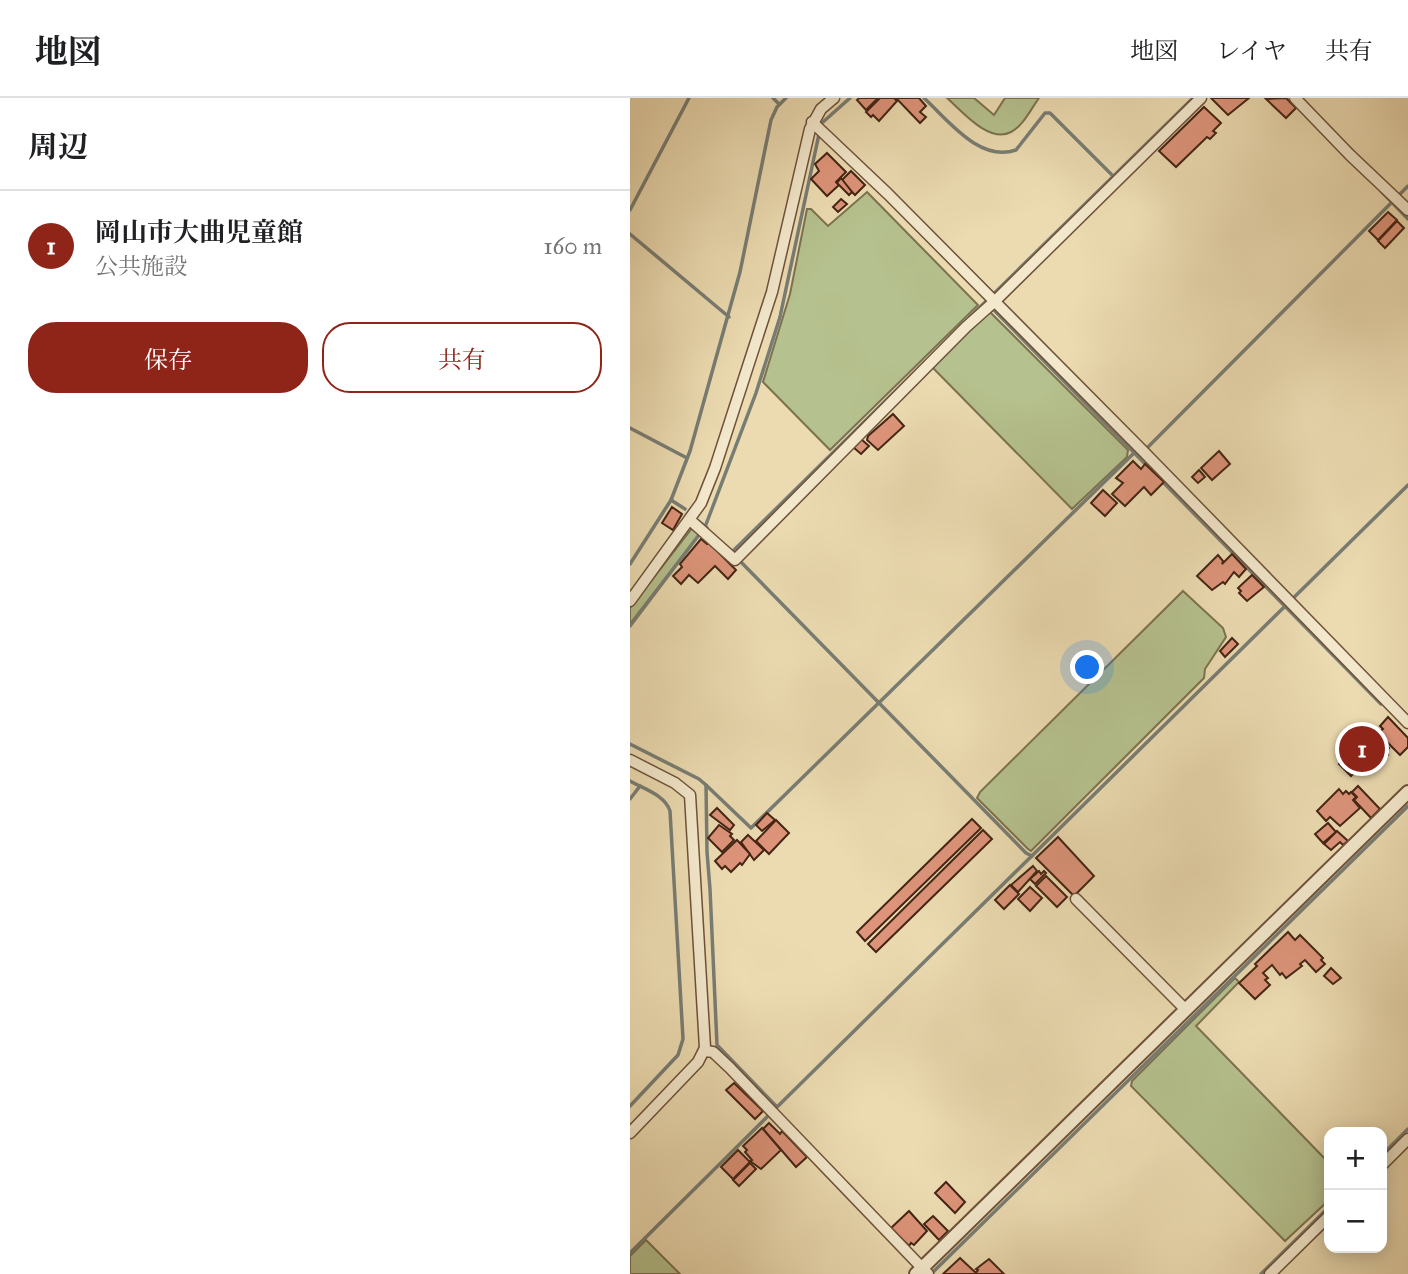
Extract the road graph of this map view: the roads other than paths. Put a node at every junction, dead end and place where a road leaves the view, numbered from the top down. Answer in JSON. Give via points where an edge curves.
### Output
{"nodes":[{"id":1,"x":834,"y":98,"type":"edge"},
{"id":2,"x":1201,"y":98,"type":"edge"},
{"id":3,"x":1295,"y":98,"type":"edge"},
{"id":4,"x":812,"y":122,"type":"junction"},
{"id":5,"x":1408,"y":210,"type":"edge"},
{"id":6,"x":991,"y":302,"type":"junction"},
{"id":7,"x":690,"y":520,"type":"junction"},
{"id":8,"x":630,"y":601,"type":"edge"},
{"id":9,"x":1408,"y":723,"type":"edge"},
{"id":10,"x":630,"y":760,"type":"edge"},
{"id":11,"x":1408,"y":792,"type":"edge"},
{"id":12,"x":1076,"y":900,"type":"dead end"},
{"id":13,"x":1185,"y":1009,"type":"junction"},
{"id":14,"x":705,"y":1051,"type":"junction"},
{"id":15,"x":630,"y":1133,"type":"edge"},
{"id":16,"x":1408,"y":1139,"type":"edge"},
{"id":17,"x":1387,"y":1160,"type":"edge"},
{"id":18,"x":1324,"y":1221,"type":"edge"},
{"id":19,"x":923,"y":1272,"type":"edge"},
{"id":20,"x":1270,"y":1274,"type":"edge"}],
"edges":[{"from":1,"to":4,"type":"street"},
{"from":2,"to":6,"type":"street"},
{"from":3,"to":5,"type":"street"},
{"from":4,"to":6,"type":"street"},
{"from":4,"to":7,"type":"street","via":[[772,292],[715,468]]},
{"from":6,"to":7,"type":"street","via":[[735,560]]},
{"from":6,"to":9,"type":"street"},
{"from":7,"to":8,"type":"street"},
{"from":10,"to":14,"type":"street","via":[[675,783],[691,800]]},
{"from":11,"to":13,"type":"street"},
{"from":12,"to":13,"type":"street"},
{"from":13,"to":19,"type":"street"},
{"from":14,"to":15,"type":"street"},
{"from":14,"to":19,"type":"street","via":[[713,1052],[730,1068]]},
{"from":16,"to":17,"type":"street"},
{"from":18,"to":20,"type":"street"}]}
